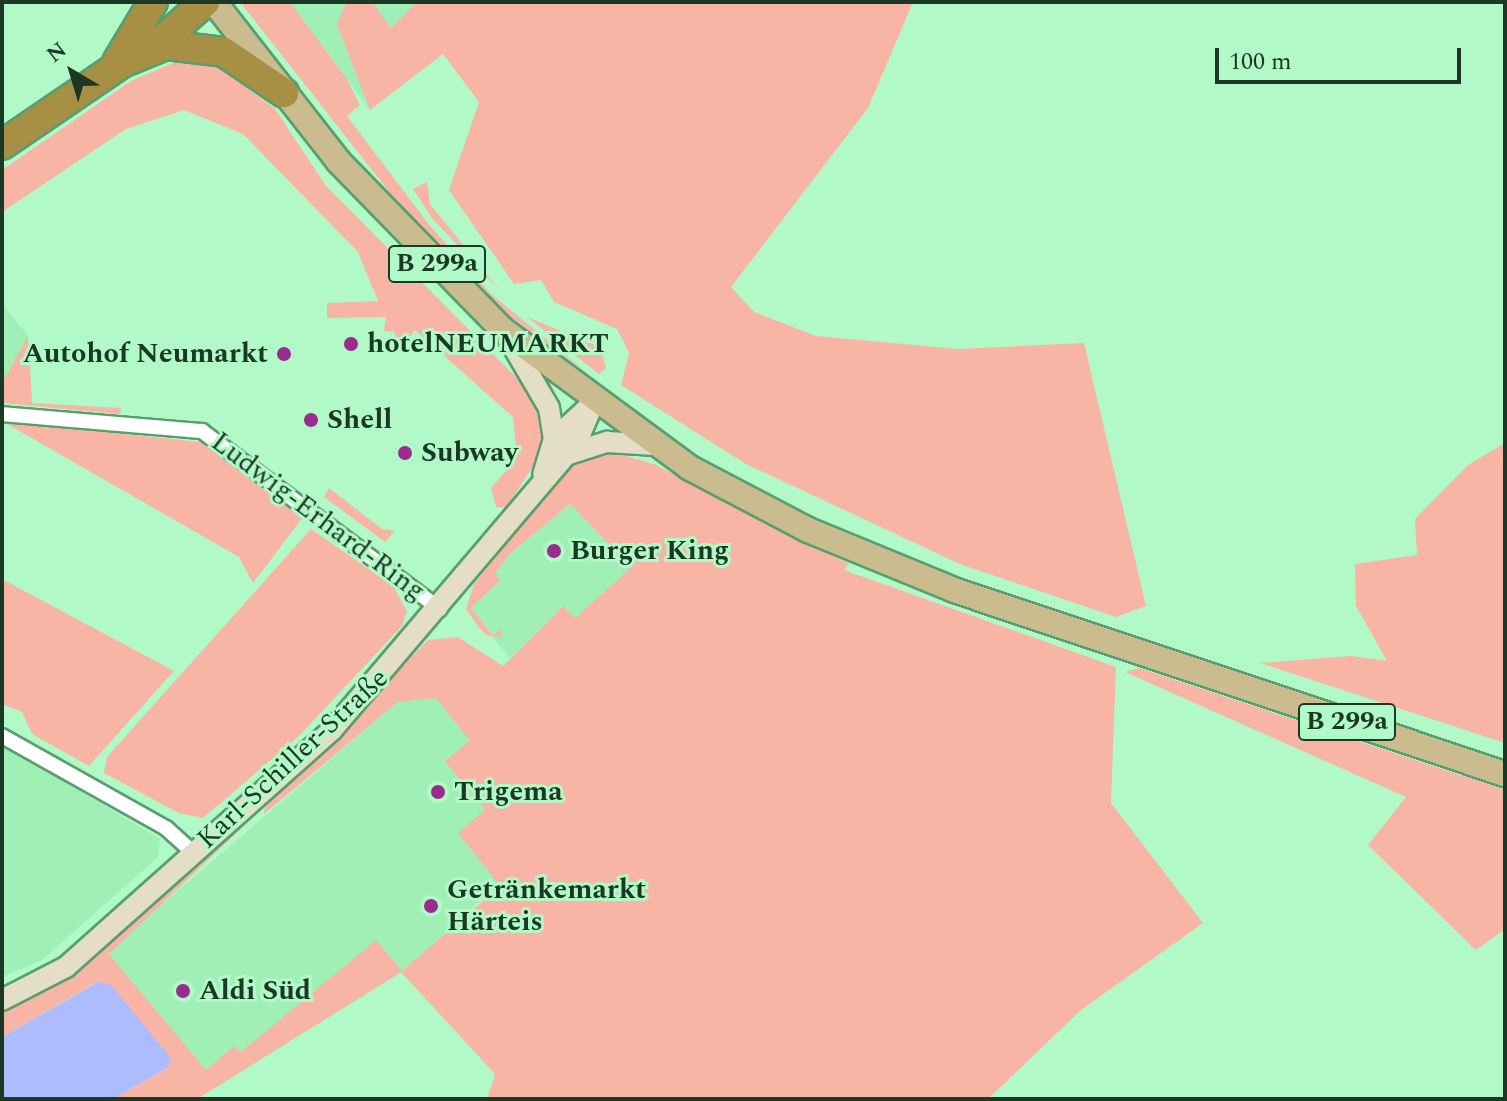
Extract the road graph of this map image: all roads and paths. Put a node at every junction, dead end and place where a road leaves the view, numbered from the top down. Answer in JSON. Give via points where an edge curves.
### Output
{"nodes":[{"id":1,"x":153,"y":2,"type":"edge"},
{"id":2,"x":181,"y":2,"type":"edge"},
{"id":3,"x":205,"y":2,"type":"edge"},
{"id":4,"x":214,"y":2,"type":"edge"},
{"id":5,"x":144,"y":43,"type":"junction"},
{"id":6,"x":284,"y":93,"type":"junction"},
{"id":7,"x":2,"y":145,"type":"edge"},
{"id":8,"x":503,"y":330,"type":"junction"},
{"id":9,"x":594,"y":402,"type":"junction"},
{"id":10,"x":2,"y":414,"type":"edge"},
{"id":11,"x":554,"y":439,"type":"junction"},
{"id":12,"x":655,"y":445,"type":"junction"},
{"id":13,"x":562,"y":458,"type":"junction"},
{"id":14,"x":542,"y":478,"type":"junction"},
{"id":15,"x":440,"y":609,"type":"junction"},
{"id":16,"x":2,"y":736,"type":"edge"},
{"id":17,"x":1505,"y":774,"type":"edge"},
{"id":18,"x":194,"y":853,"type":"junction"},
{"id":19,"x":2,"y":1000,"type":"edge"}],
"edges":[{"from":1,"to":5,"type":"highway"},
{"from":2,"to":5,"type":"highway"},
{"from":3,"to":5,"type":"highway"},
{"from":4,"to":6,"type":"main road","number":"B 299a"},
{"from":5,"to":6,"type":"highway","via":[[209,47]]},
{"from":5,"to":7,"type":"highway"},
{"from":6,"to":8,"type":"main road","number":"B 299a","via":[[364,188]]},
{"from":8,"to":9,"type":"main road","number":"B 299a"},
{"from":8,"to":11,"type":"street","via":[[546,398]]},
{"from":9,"to":11,"type":"street"},
{"from":9,"to":12,"type":"main road","number":"B 299a"},
{"from":9,"to":13,"type":"street","name":"Karl-Schiller-Straße","via":[[591,420]]},
{"from":10,"to":15,"type":"street","name":"Ludwig-Erhard-Ring","via":[[202,431]]},
{"from":11,"to":14,"type":"street"},
{"from":12,"to":13,"type":"street","via":[[598,443]]},
{"from":12,"to":17,"type":"main road","number":"B 299a","via":[[760,507],[940,584]]},
{"from":13,"to":14,"type":"street","name":"Karl-Schiller-Straße"},
{"from":14,"to":15,"type":"street","name":"Karl-Schiller-Straße"},
{"from":15,"to":18,"type":"street","name":"Karl-Schiller-Straße","via":[[332,730]]},
{"from":16,"to":18,"type":"street","via":[[166,828]]},
{"from":18,"to":19,"type":"street","name":"Karl-Schiller-Straße","via":[[66,967]]}]}
